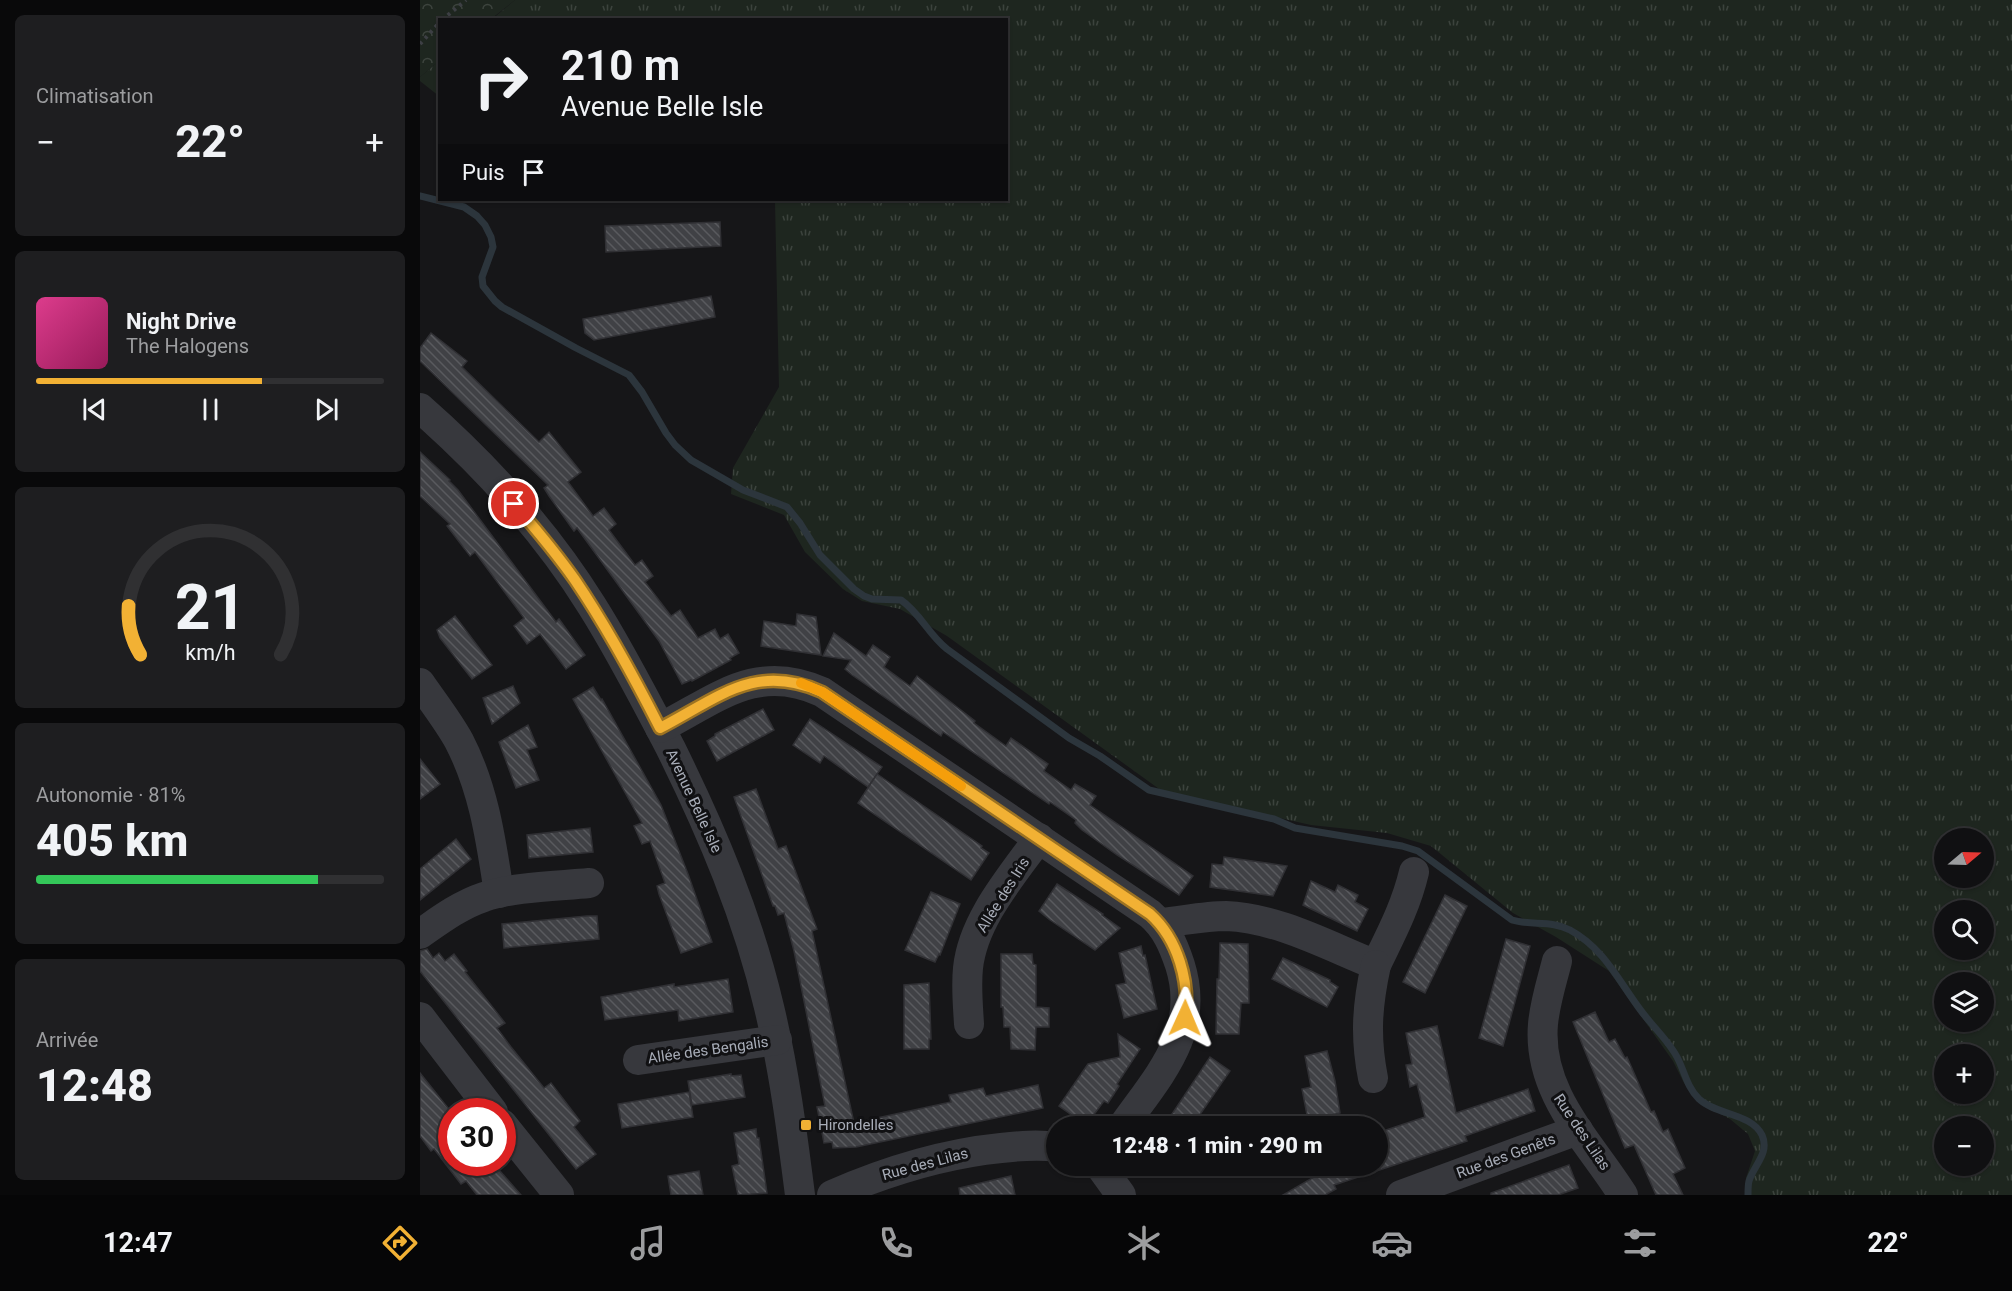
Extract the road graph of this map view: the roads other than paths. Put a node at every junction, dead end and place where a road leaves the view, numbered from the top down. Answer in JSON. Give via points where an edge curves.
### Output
{"nodes":[{"id":1,"x":420,"y":408,"type":"edge"},
{"id":2,"x":420,"y":683,"type":"edge"},
{"id":3,"x":660,"y":728,"type":"junction"},
{"id":4,"x":1039,"y":838,"type":"junction"},
{"id":5,"x":1414,"y":872,"type":"dead end"},
{"id":6,"x":589,"y":883,"type":"dead end"},
{"id":7,"x":500,"y":893,"type":"junction"},
{"id":8,"x":1161,"y":924,"type":"junction"},
{"id":9,"x":420,"y":934,"type":"edge"},
{"id":10,"x":1557,"y":961,"type":"dead end"},
{"id":11,"x":1376,"y":965,"type":"junction"},
{"id":12,"x":420,"y":1017,"type":"edge"},
{"id":13,"x":969,"y":1024,"type":"dead end"},
{"id":14,"x":777,"y":1040,"type":"junction"},
{"id":15,"x":638,"y":1060,"type":"dead end"},
{"id":16,"x":1373,"y":1078,"type":"dead end"},
{"id":17,"x":482,"y":1098,"type":"edge"},
{"id":18,"x":1131,"y":1116,"type":"edge"},
{"id":19,"x":1578,"y":1130,"type":"junction"},
{"id":20,"x":516,"y":1141,"type":"edge"},
{"id":21,"x":1046,"y":1147,"type":"edge"},
{"id":22,"x":1107,"y":1176,"type":"edge"},
{"id":23,"x":559,"y":1195,"type":"edge"},
{"id":24,"x":800,"y":1195,"type":"edge"},
{"id":25,"x":832,"y":1195,"type":"edge"},
{"id":26,"x":1121,"y":1195,"type":"edge"},
{"id":27,"x":1401,"y":1195,"type":"edge"},
{"id":28,"x":1623,"y":1195,"type":"edge"}],
"edges":[{"from":1,"to":3,"type":"street","name":"Avenue Belle Isle","via":[[483,468],[551,547],[613,640]]},
{"from":2,"to":7,"type":"street","via":[[459,741],[472,772],[489,829]]},
{"from":3,"to":4,"type":"street","via":[[747,684],[787,680],[805,684]]},
{"from":3,"to":14,"type":"street","name":"Avenue Belle Isle","via":[[738,903]]},
{"from":4,"to":8,"type":"street"},
{"from":4,"to":13,"type":"street","name":"Allée des Iris","via":[[981,925],[968,967]]},
{"from":5,"to":11,"type":"street","via":[[1404,907]]},
{"from":6,"to":7,"type":"street"},
{"from":7,"to":9,"type":"street","via":[[464,906]]},
{"from":8,"to":11,"type":"street","via":[[1224,916],[1247,918],[1275,925]]},
{"from":8,"to":18,"type":"street","via":[[1183,974],[1185,1018],[1175,1051]]},
{"from":10,"to":19,"type":"street","name":"Rue des Lilas","via":[[1546,1005],[1543,1044],[1553,1088]]},
{"from":11,"to":16,"type":"street","via":[[1366,1033]]},
{"from":12,"to":17,"type":"street"},
{"from":14,"to":15,"type":"street","name":"Allée des Bengalis"},
{"from":14,"to":24,"type":"street","name":"Avenue Belle Isle"},
{"from":19,"to":27,"type":"street","name":"Rue des Genêts"},
{"from":19,"to":28,"type":"street","name":"Rue des Lilas"},
{"from":20,"to":23,"type":"street"},
{"from":21,"to":25,"type":"street","name":"Rue des Lilas","via":[[1017,1146],[943,1156]]},
{"from":22,"to":26,"type":"street"}]}
